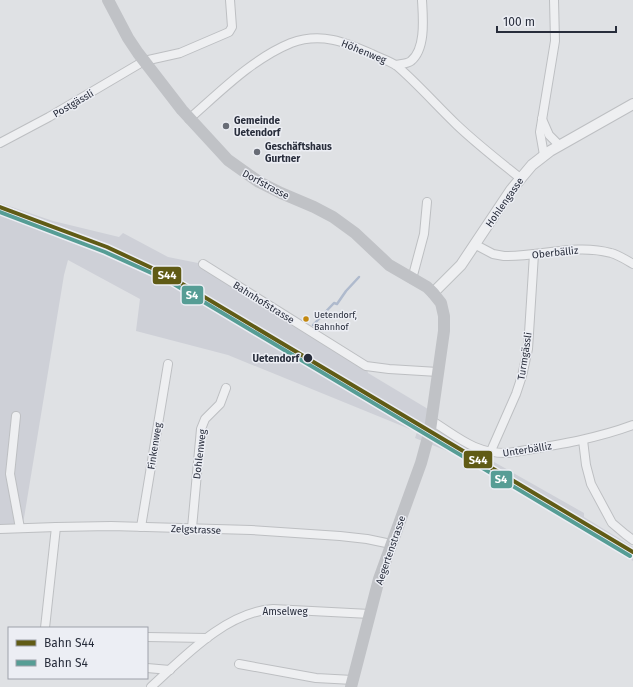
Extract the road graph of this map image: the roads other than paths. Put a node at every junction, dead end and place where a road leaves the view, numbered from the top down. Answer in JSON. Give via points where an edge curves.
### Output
{"nodes":[{"id":1,"x":108,"y":0,"type":"edge"},
{"id":2,"x":230,"y":0,"type":"edge"},
{"id":3,"x":422,"y":0,"type":"edge"},
{"id":4,"x":554,"y":0,"type":"edge"},
{"id":5,"x":144,"y":61,"type":"junction"},
{"id":6,"x":396,"y":65,"type":"junction"},
{"id":7,"x":633,"y":104,"type":"edge"},
{"id":8,"x":542,"y":118,"type":"junction"},
{"id":9,"x":189,"y":119,"type":"junction"},
{"id":10,"x":0,"y":143,"type":"edge"},
{"id":11,"x":560,"y":146,"type":"junction"},
{"id":12,"x":544,"y":155,"type":"junction"},
{"id":13,"x":520,"y":178,"type":"junction"},
{"id":14,"x":427,"y":202,"type":"dead end"},
{"id":15,"x":476,"y":245,"type":"junction"},
{"id":16,"x":534,"y":254,"type":"junction"},
{"id":17,"x":203,"y":264,"type":"dead end"},
{"id":18,"x":633,"y":264,"type":"edge"},
{"id":19,"x":412,"y":279,"type":"junction"},
{"id":20,"x":433,"y":293,"type":"junction"},
{"id":21,"x":168,"y":364,"type":"dead end"},
{"id":22,"x":438,"y":372,"type":"junction"},
{"id":23,"x":226,"y":388,"type":"dead end"},
{"id":24,"x":16,"y":416,"type":"dead end"},
{"id":25,"x":432,"y":421,"type":"junction"},
{"id":26,"x":633,"y":425,"type":"edge"},
{"id":27,"x":583,"y":440,"type":"junction"},
{"id":28,"x":490,"y":453,"type":"junction"},
{"id":29,"x":56,"y":527,"type":"junction"},
{"id":30,"x":141,"y":527,"type":"junction"},
{"id":31,"x":20,"y":528,"type":"junction"},
{"id":32,"x":192,"y":528,"type":"junction"},
{"id":33,"x":0,"y":529,"type":"edge"},
{"id":34,"x":633,"y":540,"type":"edge"},
{"id":35,"x":391,"y":544,"type":"junction"},
{"id":36,"x":370,"y":614,"type":"junction"},
{"id":37,"x":45,"y":627,"type":"edge"},
{"id":38,"x":148,"y":637,"type":"edge"},
{"id":39,"x":207,"y":638,"type":"junction"},
{"id":40,"x":239,"y":664,"type":"dead end"},
{"id":41,"x":148,"y":668,"type":"edge"},
{"id":42,"x":170,"y":670,"type":"junction"},
{"id":43,"x":352,"y":684,"type":"edge"},
{"id":44,"x":151,"y":687,"type":"edge"}],
"edges":[{"from":1,"to":5,"type":"main road","name":"Dorfstrasse","via":[[128,38]]},
{"from":2,"to":5,"type":"street","via":[[232,27],[229,32],[180,53]]},
{"from":3,"to":6,"type":"street","via":[[422,41],[410,61]]},
{"from":4,"to":8,"type":"street","via":[[555,42]]},
{"from":5,"to":9,"type":"main road","name":"Dorfstrasse"},
{"from":5,"to":10,"type":"street","name":"Postgässli"},
{"from":6,"to":9,"type":"street","name":"Höhenweg","via":[[334,40],[304,40],[291,44],[256,63]]},
{"from":6,"to":13,"type":"street","name":"Höhenweg","via":[[473,140]]},
{"from":7,"to":11,"type":"street","name":"Hohlengasse"},
{"from":8,"to":11,"type":"street","via":[[550,135]]},
{"from":8,"to":12,"type":"street","via":[[540,136]]},
{"from":9,"to":19,"type":"main road","name":"Dorfstrasse","via":[[243,173],[333,217],[355,233],[384,262]]},
{"from":11,"to":12,"type":"street","name":"Hohlengasse"},
{"from":12,"to":13,"type":"street","name":"Hohlengasse"},
{"from":13,"to":15,"type":"street","name":"Hohlengasse"},
{"from":14,"to":19,"type":"street","via":[[424,234]]},
{"from":15,"to":16,"type":"street","name":"Oberbälliz","via":[[499,256]]},
{"from":15,"to":20,"type":"street","name":"Hohlengasse","via":[[461,265]]},
{"from":16,"to":18,"type":"street","name":"Oberbälliz","via":[[578,249],[596,250],[613,253]]},
{"from":16,"to":28,"type":"street","name":"Turmgässli","via":[[528,349],[516,394]]},
{"from":17,"to":22,"type":"street","name":"Bahnhofstrasse","via":[[366,366]]},
{"from":19,"to":20,"type":"main road","name":"Dorfstrasse"},
{"from":20,"to":22,"type":"main road","name":"Dorfstrasse","via":[[441,303],[444,316]]},
{"from":21,"to":30,"type":"street","name":"Finkenweg"},
{"from":22,"to":25,"type":"main road","name":"Dorfstrasse"},
{"from":23,"to":32,"type":"street","name":"Dohlenweg","via":[[220,404],[205,419],[201,429]]},
{"from":24,"to":31,"type":"street","via":[[10,474]]},
{"from":25,"to":28,"type":"street","name":"Unterbälliz","via":[[468,445]]},
{"from":25,"to":35,"type":"main road","name":"Aegertenstrasse","via":[[421,463]]},
{"from":26,"to":27,"type":"street","name":"Unterbälliz"},
{"from":27,"to":28,"type":"street","name":"Unterbälliz","via":[[508,453]]},
{"from":27,"to":34,"type":"street","via":[[591,484],[612,523]]},
{"from":29,"to":30,"type":"street","name":"Zelgstrasse"},
{"from":29,"to":31,"type":"street","name":"Zelgstrasse"},
{"from":29,"to":37,"type":"street"},
{"from":30,"to":32,"type":"street","name":"Zelgstrasse"},
{"from":31,"to":33,"type":"street","name":"Zelgstrasse"},
{"from":32,"to":35,"type":"street","name":"Zelgstrasse","via":[[322,534]]},
{"from":35,"to":36,"type":"main road","name":"Aegertenstrasse"},
{"from":36,"to":39,"type":"street","name":"Amselweg","via":[[258,611],[234,621]]},
{"from":36,"to":43,"type":"main road","name":"Aegertenstrasse"},
{"from":38,"to":39,"type":"street"},
{"from":39,"to":42,"type":"street","name":"Amselweg"},
{"from":40,"to":43,"type":"street","name":"Aegertenstrasse"},
{"from":41,"to":42,"type":"street"},
{"from":42,"to":44,"type":"street","name":"Amselweg"}]}
